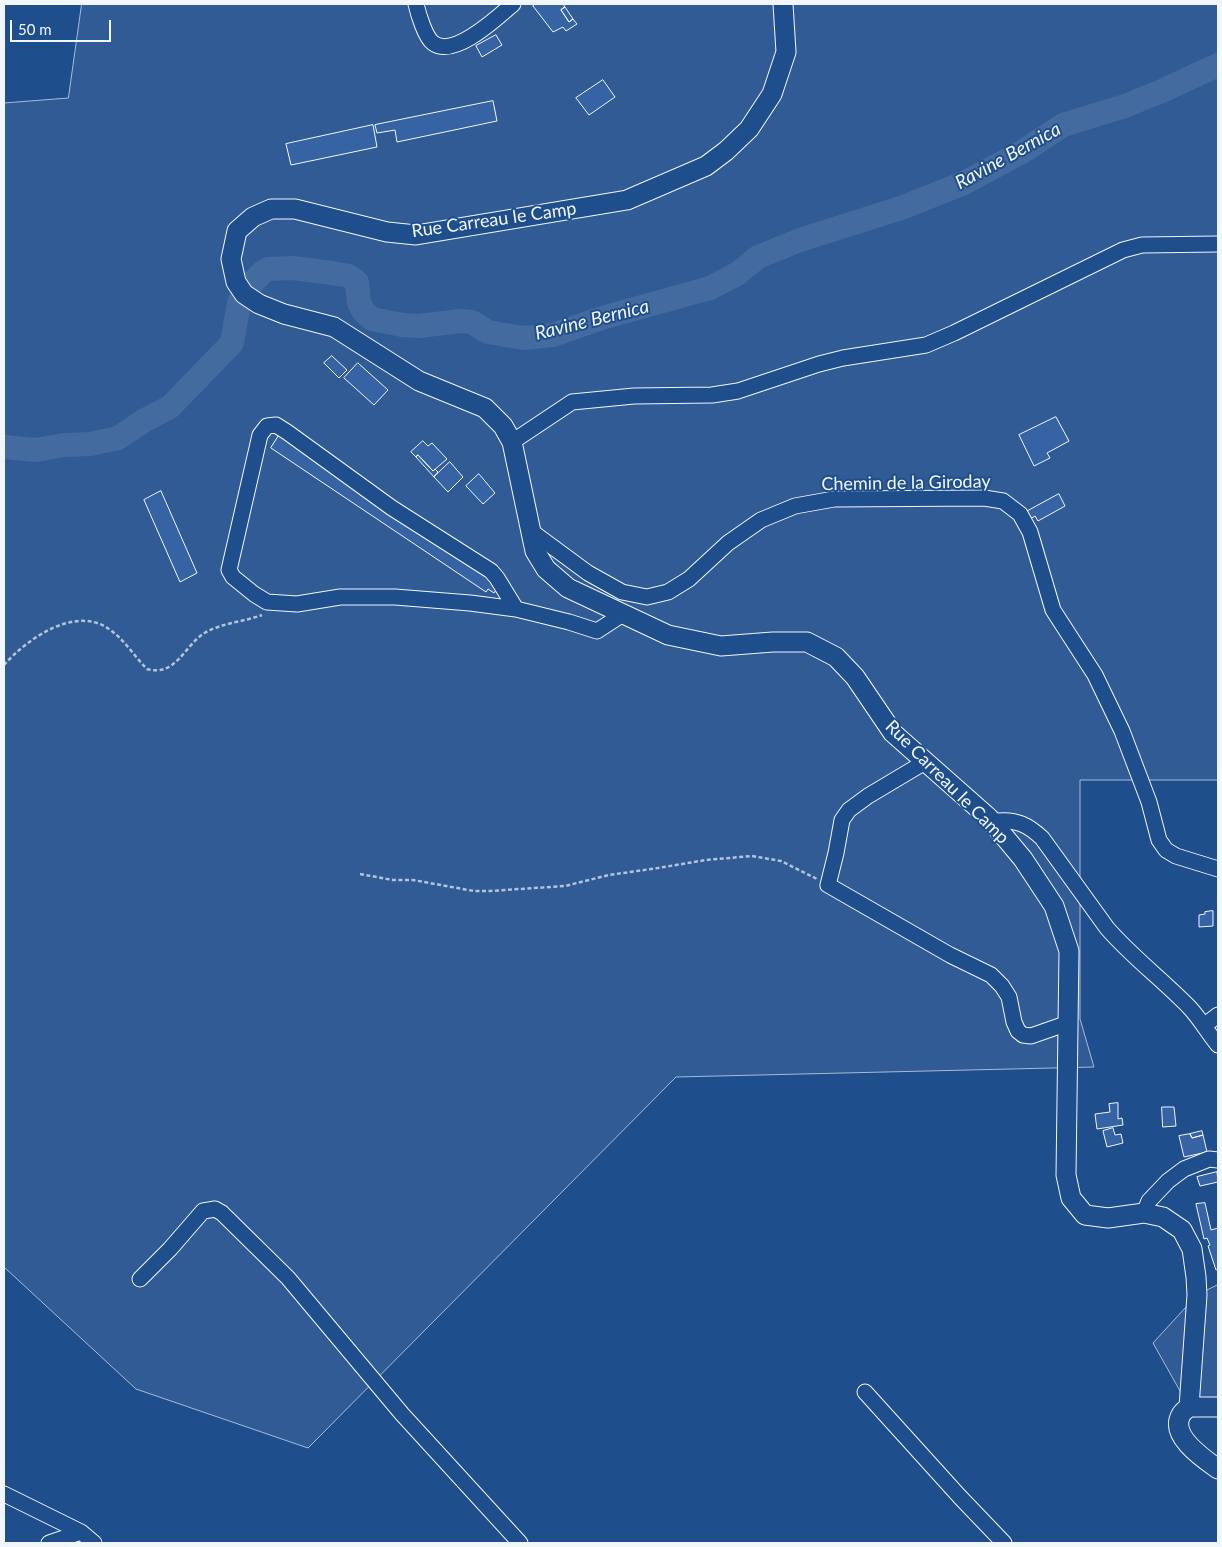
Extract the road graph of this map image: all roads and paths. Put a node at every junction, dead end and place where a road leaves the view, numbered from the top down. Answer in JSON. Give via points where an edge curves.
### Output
{"nodes":[{"id":1,"x":416,"y":4,"type":"edge"},
{"id":2,"x":513,"y":4,"type":"edge"},
{"id":3,"x":783,"y":4,"type":"edge"},
{"id":4,"x":1218,"y":244,"type":"edge"},
{"id":5,"x":512,"y":442,"type":"junction"},
{"id":6,"x":531,"y":531,"type":"junction"},
{"id":7,"x":283,"y":604,"type":"junction"},
{"id":8,"x":516,"y":610,"type":"junction"},
{"id":9,"x":623,"y":614,"type":"junction"},
{"id":10,"x":4,"y":665,"type":"edge"},
{"id":11,"x":925,"y":762,"type":"junction"},
{"id":12,"x":994,"y":824,"type":"junction"},
{"id":13,"x":1218,"y":869,"type":"edge"},
{"id":14,"x":360,"y":874,"type":"dead end"},
{"id":15,"x":828,"y":885,"type":"junction"},
{"id":16,"x":1218,"y":1015,"type":"edge"},
{"id":17,"x":1068,"y":1022,"type":"junction"},
{"id":18,"x":1205,"y":1025,"type":"junction"},
{"id":19,"x":1218,"y":1045,"type":"edge"},
{"id":20,"x":1218,"y":1160,"type":"edge"},
{"id":21,"x":1144,"y":1213,"type":"junction"},
{"id":22,"x":140,"y":1279,"type":"dead end"},
{"id":23,"x":865,"y":1392,"type":"dead end"},
{"id":24,"x":1190,"y":1407,"type":"junction"},
{"id":25,"x":1218,"y":1407,"type":"edge"},
{"id":26,"x":1218,"y":1469,"type":"edge"},
{"id":27,"x":4,"y":1494,"type":"edge"},
{"id":28,"x":81,"y":1532,"type":"junction"},
{"id":29,"x":49,"y":1543,"type":"edge"},
{"id":30,"x":94,"y":1543,"type":"edge"},
{"id":31,"x":520,"y":1543,"type":"edge"},
{"id":32,"x":1004,"y":1543,"type":"edge"}],
"edges":[{"from":1,"to":2,"type":"street","via":[[428,37],[440,46],[459,43],[476,34]]},
{"from":3,"to":5,"type":"main road","name":"Rue Carreau le Camp","via":[[786,52],[772,94],[749,129],[706,166],[627,200],[416,235],[387,232],[295,209],[271,209],[253,217],[237,231],[232,259],[236,282],[244,294],[284,314],[334,327],[419,381],[485,408],[503,426]]},
{"from":4,"to":5,"type":"street","via":[[1142,245],[1123,250],[926,344],[843,358],[738,391],[572,402]]},
{"from":5,"to":6,"type":"main road","name":"Rue Carreau le Camp"},
{"from":6,"to":9,"type":"main road","name":"Rue Carreau le Camp","via":[[535,551],[546,569],[568,588]]},
{"from":6,"to":13,"type":"street","name":"Chemin de la Giroday","via":[[588,573],[622,592],[647,597],[668,592],[689,579],[728,543],[761,520],[795,506],[834,499],[984,498],[1003,501],[1020,514],[1030,532],[1053,610],[1095,675],[1122,731],[1149,802],[1159,840],[1176,856]]},
{"from":7,"to":8,"type":"street","via":[[340,597],[395,598]]},
{"from":7,"to":8,"type":"street","via":[[267,602],[254,594],[229,570],[260,435],[267,426],[276,426],[392,508],[491,571]]},
{"from":7,"to":10,"type":"path","via":[[273,612],[203,634],[181,658],[156,671],[147,669],[109,628],[80,620],[37,636]]},
{"from":8,"to":9,"type":"street","via":[[597,631]]},
{"from":9,"to":11,"type":"main road","name":"Rue Carreau le Camp","via":[[668,635],[721,646],[806,642],[836,657],[855,677],[893,733]]},
{"from":11,"to":12,"type":"main road","name":"Rue Carreau le Camp"},
{"from":11,"to":15,"type":"street","via":[[849,810],[842,820]]},
{"from":12,"to":17,"type":"main road","name":"Rue Carreau le Camp","via":[[1023,859],[1054,906],[1069,951]]},
{"from":12,"to":18,"type":"street","via":[[1007,820],[1018,822],[1042,838],[1106,928]]},
{"from":14,"to":15,"type":"path","via":[[490,891],[565,886],[609,875],[752,856],[781,861]]},
{"from":15,"to":17,"type":"street","via":[[991,975],[1009,997],[1014,1022],[1023,1035],[1031,1036]]},
{"from":16,"to":18,"type":"street"},
{"from":17,"to":21,"type":"main road","name":"Rue Carreau le Camp","via":[[1066,1175],[1071,1198],[1084,1215],[1108,1218]]},
{"from":18,"to":19,"type":"street"},
{"from":20,"to":21,"type":"street","via":[[1209,1159],[1184,1169],[1149,1201]]},
{"from":21,"to":24,"type":"main road","name":"Rue Carreau le Camp","via":[[1163,1216],[1182,1230],[1192,1249],[1197,1295]]},
{"from":22,"to":31,"type":"street","via":[[203,1211],[215,1209],[222,1213],[288,1278],[402,1414]]},
{"from":23,"to":32,"type":"street"},
{"from":24,"to":25,"type":"main road"},
{"from":24,"to":26,"type":"main road","via":[[1181,1415],[1178,1429],[1186,1442]]},
{"from":27,"to":28,"type":"street"},
{"from":28,"to":29,"type":"street"},
{"from":28,"to":30,"type":"street"}]}
